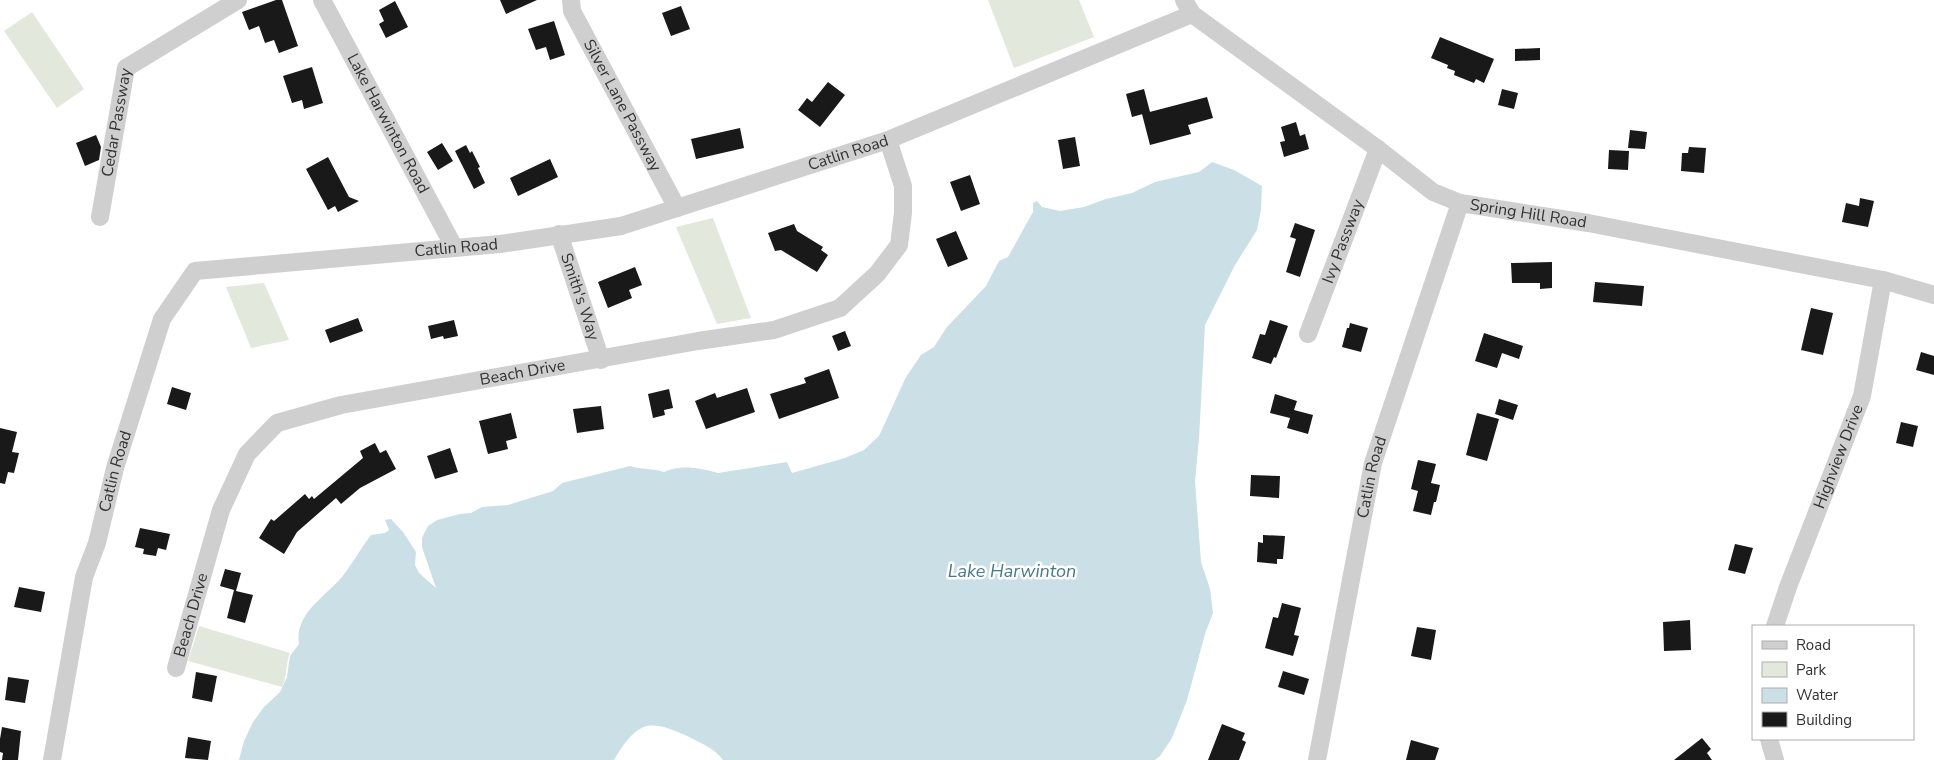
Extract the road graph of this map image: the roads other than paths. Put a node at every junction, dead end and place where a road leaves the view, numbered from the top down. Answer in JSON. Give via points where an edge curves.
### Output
{"nodes":[{"id":1,"x":238,"y":0,"type":"edge"},
{"id":2,"x":322,"y":0,"type":"edge"},
{"id":3,"x":572,"y":0,"type":"edge"},
{"id":4,"x":1188,"y":7,"type":"edge"},
{"id":5,"x":888,"y":140,"type":"junction"},
{"id":6,"x":1378,"y":149,"type":"junction"},
{"id":7,"x":1460,"y":203,"type":"junction"},
{"id":8,"x":677,"y":208,"type":"junction"},
{"id":9,"x":100,"y":217,"type":"dead end"},
{"id":10,"x":559,"y":234,"type":"junction"},
{"id":11,"x":454,"y":247,"type":"junction"},
{"id":12,"x":1883,"y":280,"type":"junction"},
{"id":13,"x":1934,"y":295,"type":"edge"},
{"id":14,"x":1308,"y":334,"type":"dead end"},
{"id":15,"x":601,"y":360,"type":"junction"},
{"id":16,"x":1775,"y":625,"type":"edge"},
{"id":17,"x":176,"y":668,"type":"dead end"},
{"id":18,"x":1769,"y":740,"type":"edge"},
{"id":19,"x":52,"y":760,"type":"edge"},
{"id":20,"x":1317,"y":760,"type":"edge"},
{"id":21,"x":1776,"y":760,"type":"edge"}],
"edges":[{"from":1,"to":9,"type":"street","name":"Cedar Passway","via":[[126,68]]},
{"from":2,"to":11,"type":"street","name":"Lake Harwinton Road"},
{"from":3,"to":8,"type":"street","name":"Silver Lane Passway","via":[[572,10]]},
{"from":4,"to":5,"type":"street","name":"Catlin Road"},
{"from":4,"to":6,"type":"street","name":"Spring Hill Road"},
{"from":5,"to":8,"type":"street","name":"Catlin Road"},
{"from":5,"to":15,"type":"street","name":"Beach Drive","via":[[903,186],[899,245],[877,274],[840,308],[774,330]]},
{"from":6,"to":7,"type":"street","name":"Spring Hill Road","via":[[1433,192]]},
{"from":6,"to":14,"type":"street","name":"Ivy Passway"},
{"from":7,"to":12,"type":"street","name":"Spring Hill Road","via":[[1588,223]]},
{"from":7,"to":20,"type":"street","name":"Catlin Road","via":[[1373,463]]},
{"from":8,"to":10,"type":"street","name":"Catlin Road","via":[[621,226]]},
{"from":10,"to":11,"type":"street","name":"Catlin Road","via":[[500,244]]},
{"from":10,"to":15,"type":"street","name":"Smith's Way"},
{"from":11,"to":19,"type":"street","name":"Catlin Road","via":[[195,271],[162,319],[115,468],[97,543],[84,576]]},
{"from":12,"to":13,"type":"street","name":"Spring Hill Road"},
{"from":12,"to":16,"type":"street","name":"Highview Drive","via":[[1862,396]]},
{"from":15,"to":17,"type":"street","name":"Beach Drive","via":[[341,405],[276,423],[247,454],[221,510]]},
{"from":18,"to":21,"type":"street"}]}
